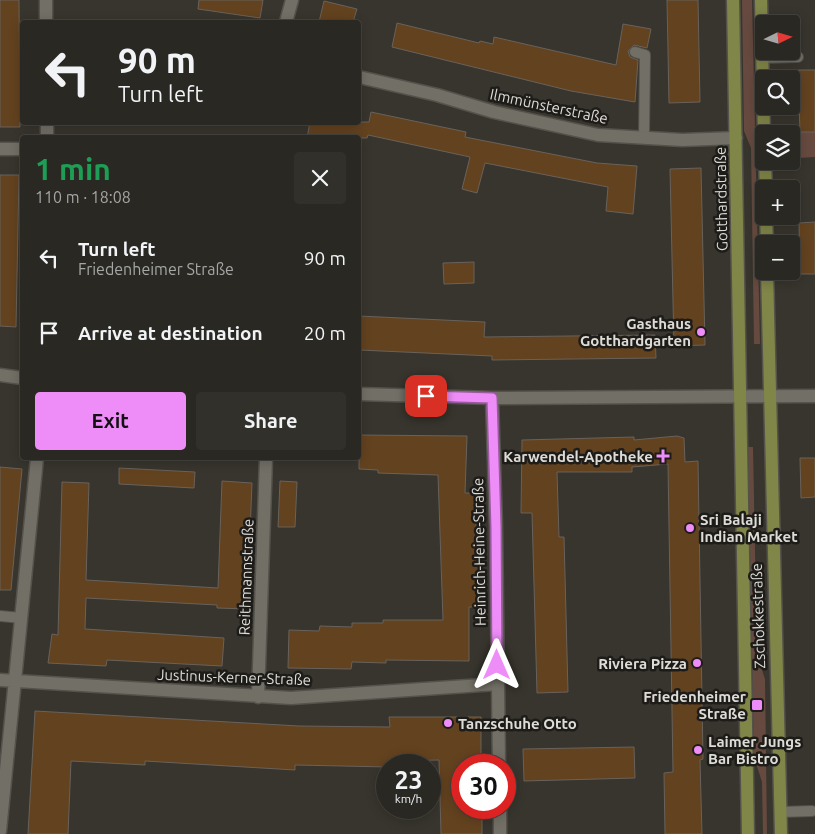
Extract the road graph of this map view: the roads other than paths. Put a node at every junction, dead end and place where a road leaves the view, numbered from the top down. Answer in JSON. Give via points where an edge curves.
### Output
{"nodes":[{"id":1,"x":46,"y":0,"type":"edge"},
{"id":2,"x":292,"y":0,"type":"edge"},
{"id":3,"x":733,"y":0,"type":"edge"},
{"id":4,"x":761,"y":0,"type":"edge"},
{"id":5,"x":761,"y":15,"type":"edge"},
{"id":6,"x":46,"y":20,"type":"edge"},
{"id":7,"x":287,"y":20,"type":"edge"},
{"id":8,"x":635,"y":52,"type":"dead end"},
{"id":9,"x":762,"y":60,"type":"edge"},
{"id":10,"x":361,"y":77,"type":"edge"},
{"id":11,"x":764,"y":125,"type":"edge"},
{"id":12,"x":644,"y":138,"type":"junction"},
{"id":13,"x":736,"y":138,"type":"junction"},
{"id":14,"x":0,"y":149,"type":"edge"},
{"id":15,"x":20,"y":149,"type":"edge"},
{"id":16,"x":767,"y":280,"type":"edge"},
{"id":17,"x":0,"y":375,"type":"edge"},
{"id":18,"x":20,"y":378,"type":"edge"},
{"id":19,"x":361,"y":394,"type":"edge"},
{"id":20,"x":815,"y":396,"type":"edge"},
{"id":21,"x":741,"y":397,"type":"junction"},
{"id":22,"x":770,"y":397,"type":"junction"},
{"id":23,"x":492,"y":398,"type":"junction"},
{"id":24,"x":37,"y":460,"type":"edge"},
{"id":25,"x":266,"y":460,"type":"edge"},
{"id":26,"x":0,"y":616,"type":"edge"},
{"id":27,"x":22,"y":618,"type":"junction"},
{"id":28,"x":0,"y":680,"type":"edge"},
{"id":29,"x":16,"y":681,"type":"junction"},
{"id":30,"x":497,"y":684,"type":"junction"},
{"id":31,"x":258,"y":697,"type":"junction"},
{"id":32,"x":499,"y":754,"type":"edge"},
{"id":33,"x":812,"y":811,"type":"dead end"},
{"id":34,"x":780,"y":812,"type":"junction"},
{"id":35,"x":500,"y":819,"type":"edge"},
{"id":36,"x":0,"y":831,"type":"edge"},
{"id":37,"x":500,"y":834,"type":"edge"},
{"id":38,"x":748,"y":834,"type":"edge"},
{"id":39,"x":780,"y":834,"type":"edge"}],
"edges":[{"from":1,"to":6,"type":"street"},
{"from":2,"to":7,"type":"street"},
{"from":3,"to":13,"type":"main road","name":"Gotthardstraße"},
{"from":4,"to":5,"type":"main road"},
{"from":8,"to":12,"type":"lane","via":[[645,55]]},
{"from":9,"to":11,"type":"main road"},
{"from":10,"to":12,"type":"street","name":"Ilmmünsterstraße","via":[[589,133]]},
{"from":12,"to":13,"type":"street","name":"Ilmmünsterstraße"},
{"from":13,"to":21,"type":"main road","name":"Gotthardstraße"},
{"from":14,"to":15,"type":"street"},
{"from":16,"to":22,"type":"main road"},
{"from":17,"to":18,"type":"street"},
{"from":19,"to":23,"type":"street"},
{"from":20,"to":22,"type":"street"},
{"from":21,"to":22,"type":"street"},
{"from":21,"to":23,"type":"street"},
{"from":21,"to":38,"type":"main road","name":"Zschokkestraße"},
{"from":22,"to":34,"type":"main road","name":"Zschokkestraße"},
{"from":23,"to":30,"type":"street","name":"Heinrich-Heine-Straße"},
{"from":24,"to":27,"type":"street"},
{"from":25,"to":31,"type":"street","name":"Reithmannstraße"},
{"from":26,"to":27,"type":"lane"},
{"from":27,"to":29,"type":"street"},
{"from":28,"to":29,"type":"street","name":"Justinus-Kerner-Straße"},
{"from":29,"to":31,"type":"street","name":"Justinus-Kerner-Straße"},
{"from":29,"to":36,"type":"street"},
{"from":30,"to":31,"type":"street","name":"Justinus-Kerner-Straße","via":[[291,698]]},
{"from":30,"to":32,"type":"street","name":"Heinrich-Heine-Straße"},
{"from":33,"to":34,"type":"lane"},
{"from":34,"to":39,"type":"main road","name":"Zschokkestraße"},
{"from":35,"to":37,"type":"street"}]}
